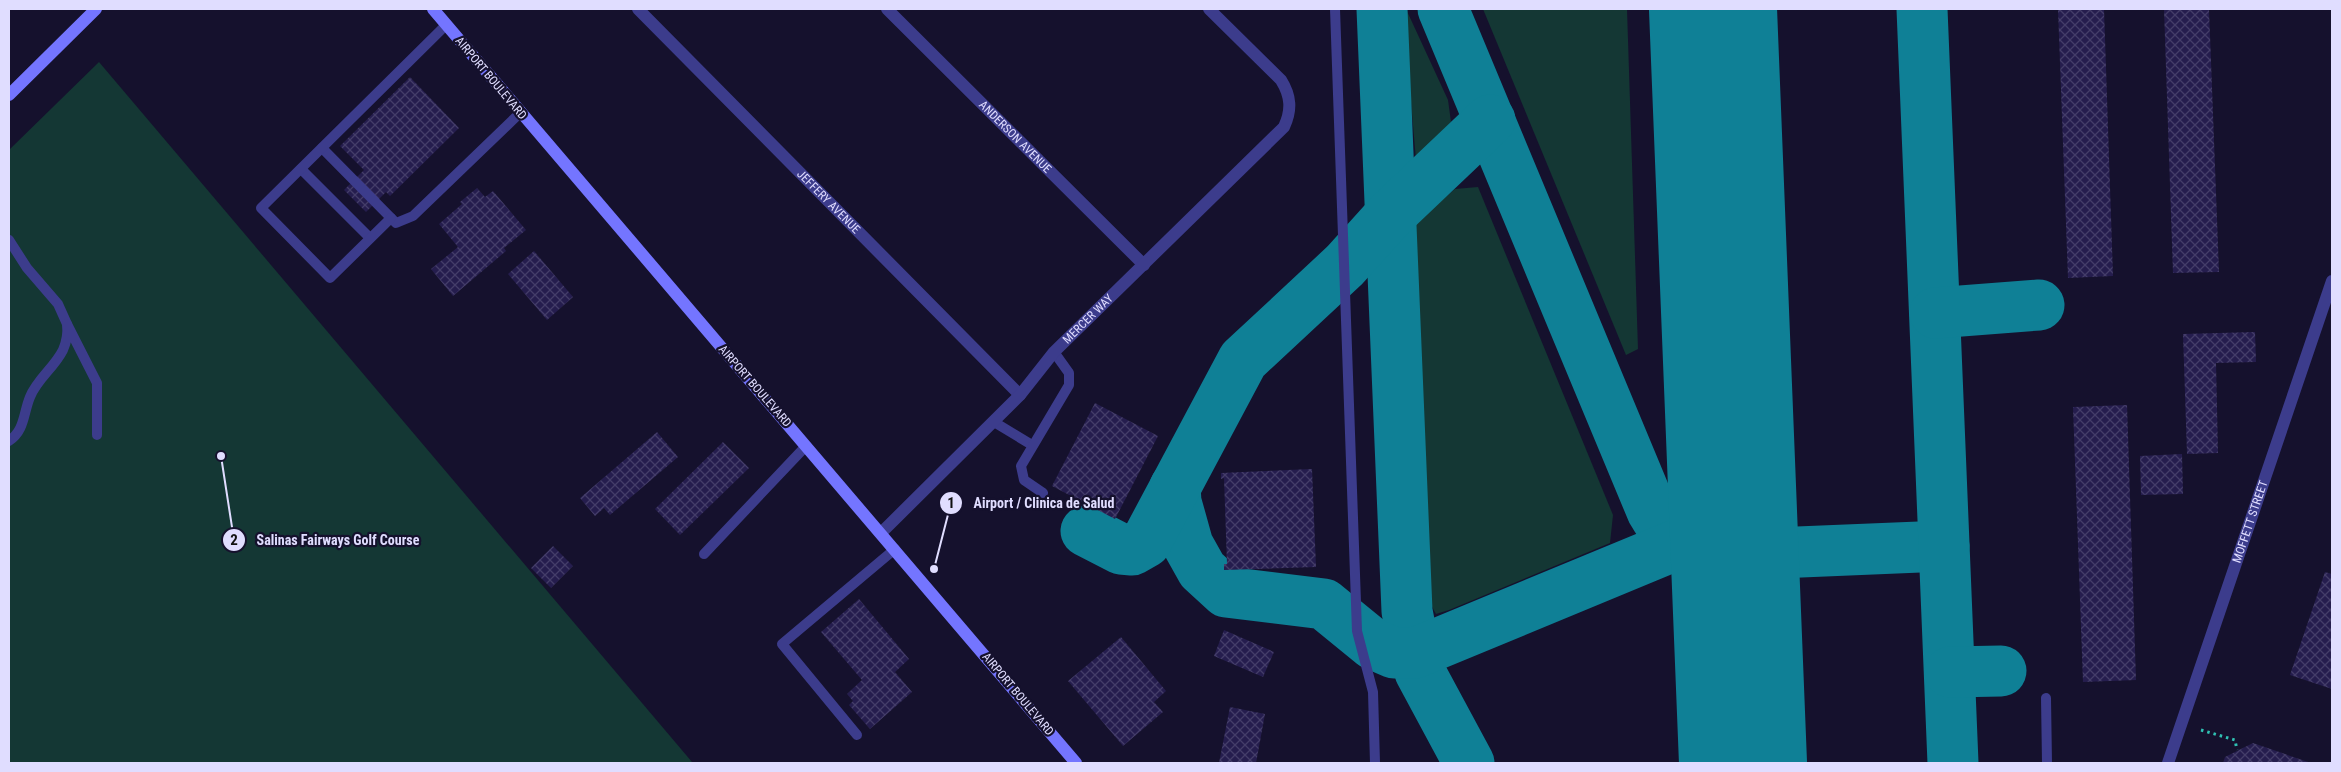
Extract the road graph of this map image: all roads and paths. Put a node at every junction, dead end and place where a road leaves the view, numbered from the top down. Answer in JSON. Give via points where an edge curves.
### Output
{"nodes":[{"id":1,"x":96,"y":9,"type":"edge"},
{"id":2,"x":433,"y":9,"type":"edge"},
{"id":3,"x":638,"y":9,"type":"edge"},
{"id":4,"x":887,"y":9,"type":"edge"},
{"id":5,"x":1209,"y":9,"type":"edge"},
{"id":6,"x":1335,"y":9,"type":"edge"},
{"id":7,"x":446,"y":25,"type":"junction"},
{"id":8,"x":9,"y":95,"type":"edge"},
{"id":9,"x":520,"y":112,"type":"junction"},
{"id":10,"x":322,"y":148,"type":"junction"},
{"id":11,"x":301,"y":169,"type":"junction"},
{"id":12,"x":391,"y":218,"type":"junction"},
{"id":13,"x":370,"y":238,"type":"junction"},
{"id":14,"x":9,"y":240,"type":"edge"},
{"id":15,"x":1144,"y":265,"type":"junction"},
{"id":16,"x":2332,"y":281,"type":"edge"},
{"id":17,"x":67,"y":324,"type":"junction"},
{"id":18,"x":1054,"y":352,"type":"junction"},
{"id":19,"x":1020,"y":396,"type":"junction"},
{"id":20,"x":994,"y":422,"type":"junction"},
{"id":21,"x":97,"y":435,"type":"dead end"},
{"id":22,"x":9,"y":441,"type":"edge"},
{"id":23,"x":1032,"y":445,"type":"junction"},
{"id":24,"x":806,"y":446,"type":"junction"},
{"id":25,"x":1043,"y":493,"type":"dead end"},
{"id":26,"x":881,"y":533,"type":"junction"},
{"id":27,"x":895,"y":549,"type":"junction"},
{"id":28,"x":704,"y":554,"type":"dead end"},
{"id":29,"x":2046,"y":698,"type":"dead end"},
{"id":30,"x":2201,"y":730,"type":"dead end"},
{"id":31,"x":858,"y":735,"type":"dead end"},
{"id":32,"x":2237,"y":750,"type":"dead end"},
{"id":33,"x":1076,"y":763,"type":"edge"},
{"id":34,"x":1375,"y":763,"type":"edge"},
{"id":35,"x":2047,"y":763,"type":"edge"},
{"id":36,"x":2168,"y":763,"type":"edge"}],
"edges":[{"from":1,"to":8,"type":"main road"},
{"from":2,"to":7,"type":"main road","name":"AIRPORT BOULEVARD"},
{"from":3,"to":19,"type":"street","name":"JEFFERY AVENUE"},
{"from":4,"to":15,"type":"street","name":"ANDERSON AVENUE"},
{"from":5,"to":15,"type":"street","name":"MERCER WAY","via":[[1281,80],[1288,91],[1289,116],[1284,127]]},
{"from":6,"to":34,"type":"lane","via":[[1357,631],[1373,692]]},
{"from":7,"to":9,"type":"main road","name":"AIRPORT BOULEVARD"},
{"from":7,"to":10,"type":"lane"},
{"from":9,"to":12,"type":"lane","via":[[413,216],[396,223]]},
{"from":9,"to":24,"type":"main road","name":"AIRPORT BOULEVARD"},
{"from":10,"to":11,"type":"lane"},
{"from":10,"to":12,"type":"lane"},
{"from":11,"to":13,"type":"lane"},
{"from":11,"to":13,"type":"lane","via":[[261,208],[330,278]]},
{"from":12,"to":13,"type":"lane"},
{"from":14,"to":17,"type":"lane","via":[[27,268],[58,304]]},
{"from":15,"to":18,"type":"street","name":"MERCER WAY"},
{"from":16,"to":36,"type":"street","name":"MOFFETT STREET"},
{"from":17,"to":21,"type":"lane","via":[[97,383]]},
{"from":17,"to":22,"type":"lane","via":[[68,337],[63,351],[35,387],[21,428]]},
{"from":18,"to":19,"type":"street","name":"MERCER WAY"},
{"from":18,"to":23,"type":"lane","via":[[1069,373],[1069,385]]},
{"from":19,"to":20,"type":"street","name":"MERCER WAY"},
{"from":20,"to":23,"type":"lane"},
{"from":20,"to":26,"type":"street","name":"MERCER WAY"},
{"from":23,"to":25,"type":"lane","via":[[1021,466],[1021,474],[1029,485]]},
{"from":24,"to":26,"type":"main road","name":"AIRPORT BOULEVARD"},
{"from":24,"to":28,"type":"lane"},
{"from":26,"to":27,"type":"main road","name":"AIRPORT BOULEVARD"},
{"from":27,"to":31,"type":"lane","via":[[782,644]]},
{"from":27,"to":33,"type":"main road","name":"AIRPORT BOULEVARD"},
{"from":29,"to":35,"type":"lane"},
{"from":30,"to":32,"type":"path","via":[[2235,740]]}]}
